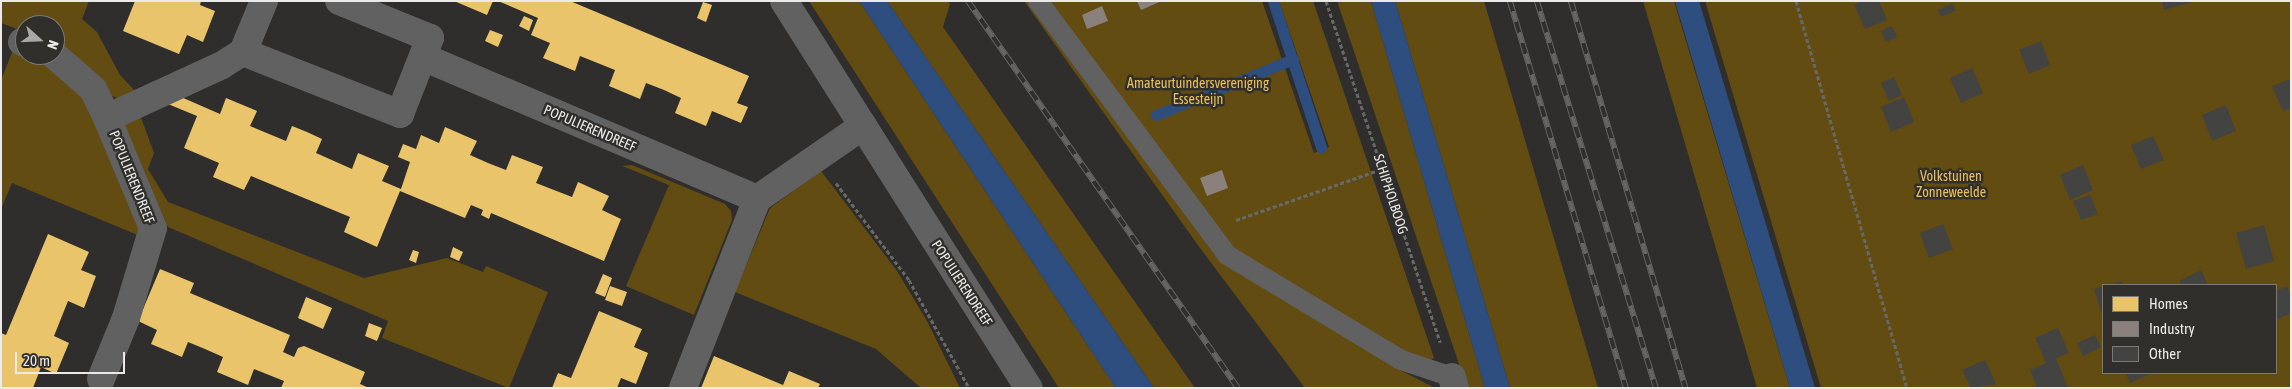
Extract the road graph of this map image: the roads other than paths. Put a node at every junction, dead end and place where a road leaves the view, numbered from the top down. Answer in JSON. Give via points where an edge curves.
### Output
{"nodes":[{"id":1,"x":264,"y":1,"type":"edge"},
{"id":2,"x":339,"y":1,"type":"edge"},
{"id":3,"x":784,"y":1,"type":"edge"},
{"id":4,"x":1038,"y":1,"type":"edge"},
{"id":5,"x":243,"y":52,"type":"junction"},
{"id":6,"x":423,"y":56,"type":"junction"},
{"id":7,"x":65,"y":65,"type":"edge"},
{"id":8,"x":107,"y":118,"type":"junction"},
{"id":9,"x":863,"y":126,"type":"junction"},
{"id":10,"x":757,"y":199,"type":"junction"},
{"id":11,"x":1454,"y":382,"type":"edge"},
{"id":12,"x":107,"y":385,"type":"edge"},
{"id":13,"x":683,"y":388,"type":"edge"},
{"id":14,"x":1029,"y":388,"type":"edge"}],
"edges":[{"from":1,"to":5,"type":"street"},
{"from":2,"to":6,"type":"street","via":[[430,38]]},
{"from":3,"to":9,"type":"street","name":"POPULIERENDREEF"},
{"from":4,"to":11,"type":"lane","via":[[1227,255],[1401,360]]},
{"from":5,"to":6,"type":"street","via":[[400,114]]},
{"from":5,"to":8,"type":"street","name":"POPULIERENDREEF","via":[[222,65]]},
{"from":6,"to":10,"type":"street","name":"POPULIERENDREEF"},
{"from":7,"to":8,"type":"street","via":[[93,89]]},
{"from":8,"to":12,"type":"street","name":"POPULIERENDREEF","via":[[153,228]]},
{"from":9,"to":10,"type":"street"},
{"from":9,"to":14,"type":"street","name":"POPULIERENDREEF"},
{"from":10,"to":13,"type":"street"}]}
